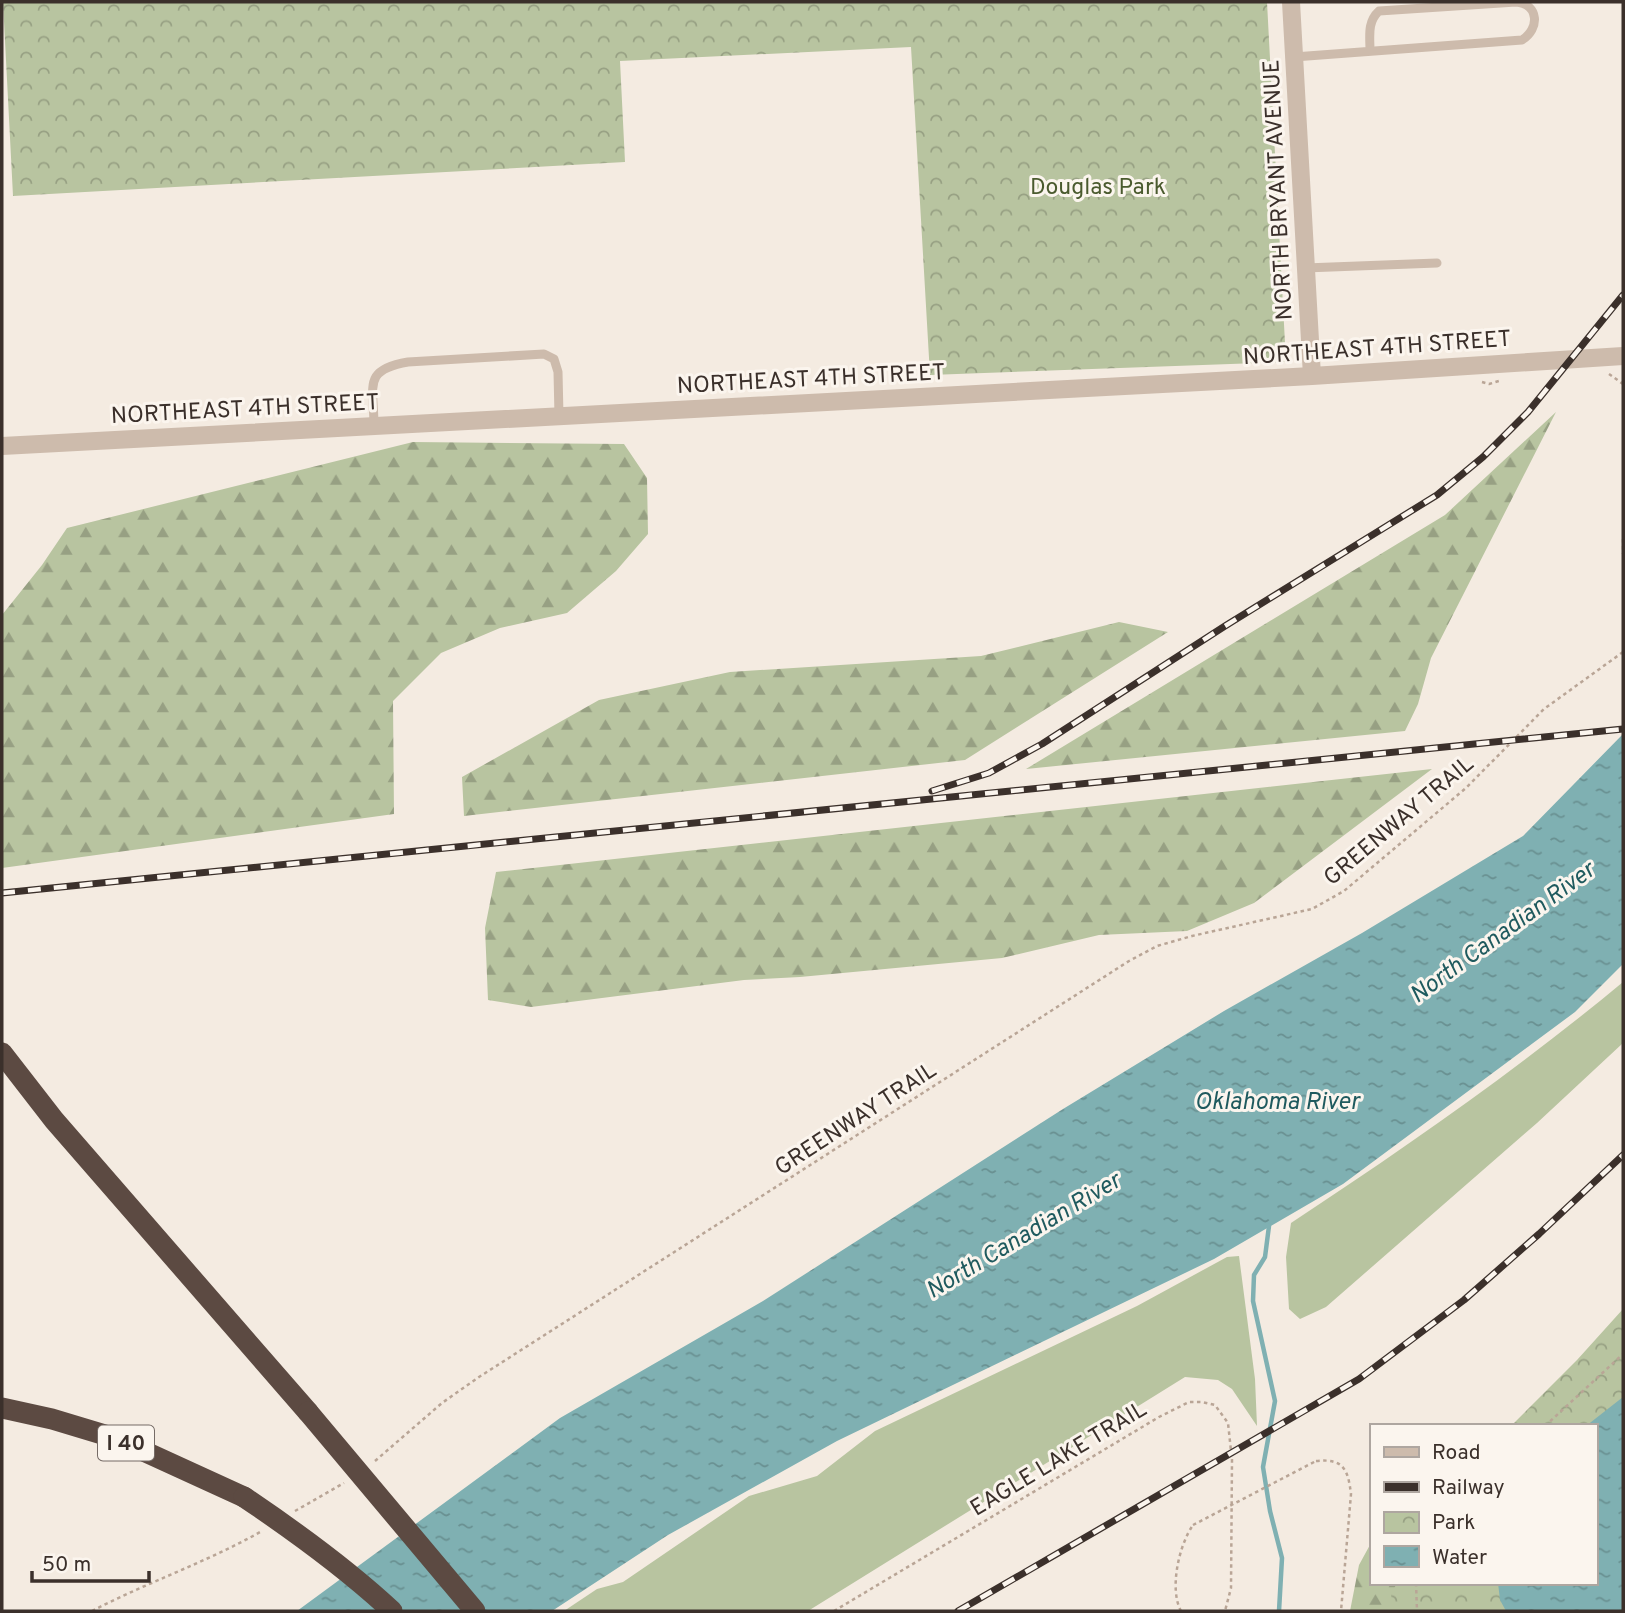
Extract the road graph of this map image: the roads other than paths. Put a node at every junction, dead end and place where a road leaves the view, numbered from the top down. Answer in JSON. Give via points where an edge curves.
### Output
{"nodes":[{"id":1,"x":1291,"y":2,"type":"edge"},
{"id":2,"x":1370,"y":51,"type":"junction"},
{"id":3,"x":1294,"y":57,"type":"junction"},
{"id":4,"x":1437,"y":263,"type":"dead end"},
{"id":5,"x":1305,"y":268,"type":"junction"},
{"id":6,"x":1623,"y":356,"type":"edge"},
{"id":7,"x":1312,"y":376,"type":"junction"},
{"id":8,"x":559,"y":416,"type":"junction"},
{"id":9,"x":374,"y":425,"type":"junction"},
{"id":10,"x":2,"y":446,"type":"edge"},
{"id":11,"x":2,"y":1053,"type":"edge"},
{"id":12,"x":2,"y":1408,"type":"edge"},
{"id":13,"x":392,"y":1611,"type":"edge"},
{"id":14,"x":475,"y":1611,"type":"edge"}],
"edges":[{"from":1,"to":3,"type":"street","name":"NORTH BRYANT AVENUE"},
{"from":2,"to":2,"type":"lane","via":[[1522,40],[1535,27],[1534,16],[1530,7],[1517,2],[1379,11],[1370,24]]},
{"from":2,"to":3,"type":"lane"},
{"from":3,"to":5,"type":"street","name":"NORTH BRYANT AVENUE"},
{"from":4,"to":5,"type":"lane"},
{"from":5,"to":7,"type":"street","name":"NORTH BRYANT AVENUE"},
{"from":6,"to":7,"type":"street","name":"NORTHEAST 4TH STREET"},
{"from":7,"to":8,"type":"street","name":"NORTHEAST 4TH STREET"},
{"from":8,"to":9,"type":"street","name":"NORTHEAST 4TH STREET"},
{"from":8,"to":9,"type":"lane","via":[[558,372],[554,359],[544,354],[387,366],[373,382]]},
{"from":9,"to":10,"type":"street","name":"NORTHEAST 4TH STREET"},
{"from":11,"to":14,"type":"highway","bridge":true},
{"from":12,"to":13,"type":"highway","number":"I 40","bridge":true,"via":[[115,1438],[244,1497],[309,1541]]}]}
